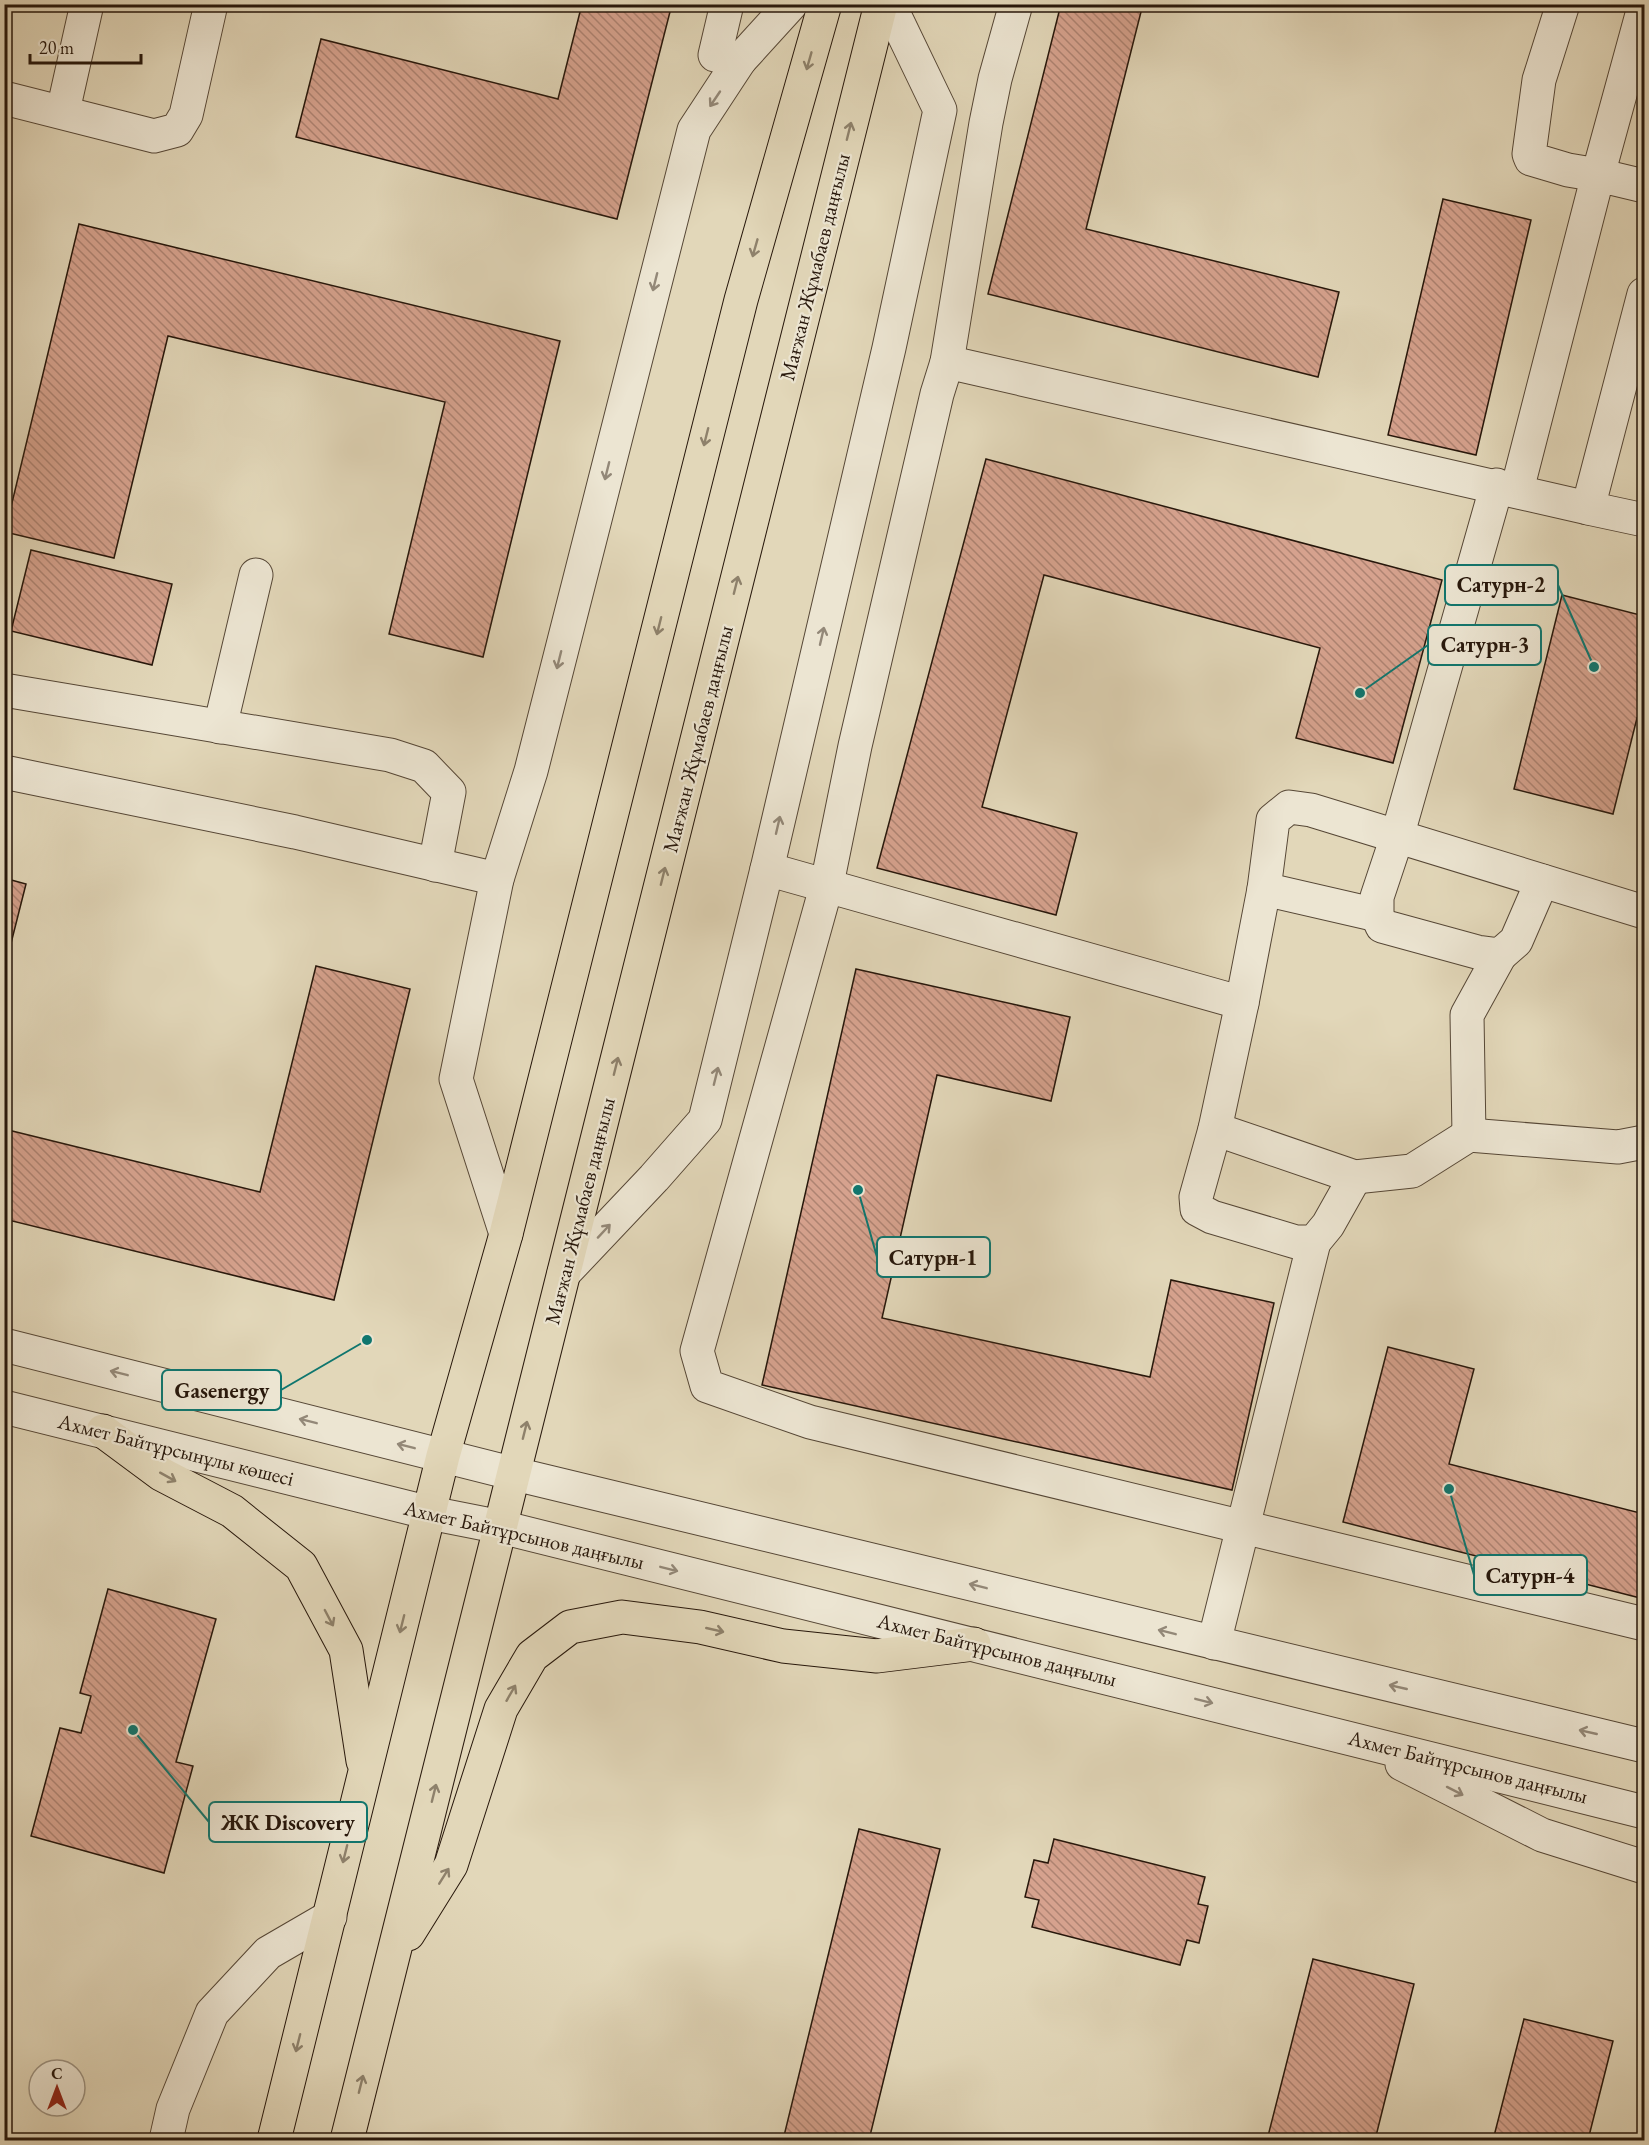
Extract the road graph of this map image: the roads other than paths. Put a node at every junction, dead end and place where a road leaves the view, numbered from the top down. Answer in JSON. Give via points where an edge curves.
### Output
{"nodes":[{"id":1,"x":87,"y":4,"type":"edge"},
{"id":2,"x":211,"y":4,"type":"edge"},
{"id":3,"x":727,"y":4,"type":"edge"},
{"id":4,"x":791,"y":4,"type":"edge"},
{"id":5,"x":825,"y":4,"type":"edge"},
{"id":6,"x":881,"y":4,"type":"edge"},
{"id":7,"x":889,"y":4,"type":"edge"},
{"id":8,"x":1016,"y":4,"type":"edge"},
{"id":9,"x":1563,"y":4,"type":"edge"},
{"id":10,"x":1644,"y":7,"type":"edge"},
{"id":11,"x":740,"y":60,"type":"junction"},
{"id":12,"x":4,"y":98,"type":"edge"},
{"id":13,"x":940,"y":110,"type":"junction"},
{"id":14,"x":63,"y":111,"type":"junction"},
{"id":15,"x":986,"y":123,"type":"junction"},
{"id":16,"x":1598,"y":175,"type":"junction"},
{"id":17,"x":1644,"y":186,"type":"edge"},
{"id":18,"x":1644,"y":294,"type":"edge"},
{"id":19,"x":947,"y":362,"type":"junction"},
{"id":20,"x":1507,"y":488,"type":"junction"},
{"id":21,"x":1588,"y":508,"type":"junction"},
{"id":22,"x":1644,"y":520,"type":"edge"},
{"id":23,"x":256,"y":575,"type":"dead end"},
{"id":24,"x":4,"y":690,"type":"edge"},
{"id":25,"x":220,"y":727,"type":"junction"},
{"id":26,"x":4,"y":772,"type":"edge"},
{"id":27,"x":1398,"y":837,"type":"junction"},
{"id":28,"x":435,"y":865,"type":"junction"},
{"id":29,"x":767,"y":869,"type":"junction"},
{"id":30,"x":497,"y":879,"type":"junction"},
{"id":31,"x":1542,"y":881,"type":"junction"},
{"id":32,"x":827,"y":884,"type":"junction"},
{"id":33,"x":1264,"y":889,"type":"junction"},
{"id":34,"x":1644,"y":912,"type":"edge"},
{"id":35,"x":1377,"y":915,"type":"junction"},
{"id":36,"x":1500,"y":955,"type":"junction"},
{"id":37,"x":1242,"y":1003,"type":"junction"},
{"id":38,"x":1215,"y":1129,"type":"junction"},
{"id":39,"x":1469,"y":1135,"type":"junction"},
{"id":40,"x":1644,"y":1142,"type":"edge"},
{"id":41,"x":1355,"y":1177,"type":"junction"},
{"id":42,"x":506,"y":1234,"type":"junction"},
{"id":43,"x":1314,"y":1242,"type":"junction"},
{"id":44,"x":564,"y":1273,"type":"junction"},
{"id":45,"x":4,"y":1345,"type":"edge"},
{"id":46,"x":4,"y":1407,"type":"edge"},
{"id":47,"x":103,"y":1431,"type":"junction"},
{"id":48,"x":443,"y":1456,"type":"junction"},
{"id":49,"x":515,"y":1474,"type":"junction"},
{"id":50,"x":348,"y":1493,"type":"joint"},
{"id":51,"x":430,"y":1513,"type":"junction"},
{"id":52,"x":501,"y":1527,"type":"junction"},
{"id":53,"x":1242,"y":1527,"type":"junction"},
{"id":54,"x":1644,"y":1624,"type":"edge"},
{"id":55,"x":1214,"y":1643,"type":"junction"},
{"id":56,"x":974,"y":1644,"type":"junction"},
{"id":57,"x":1347,"y":1736,"type":"junction"},
{"id":58,"x":1644,"y":1746,"type":"edge"},
{"id":59,"x":365,"y":1775,"type":"junction"},
{"id":60,"x":1644,"y":1812,"type":"edge"},
{"id":61,"x":1644,"y":1867,"type":"edge"},
{"id":62,"x":330,"y":1917,"type":"junction"},
{"id":63,"x":392,"y":1961,"type":"junction"},
{"id":64,"x":166,"y":2140,"type":"edge"},
{"id":65,"x":274,"y":2140,"type":"edge"},
{"id":66,"x":347,"y":2140,"type":"edge"}],
"edges":[{"from":1,"to":14,"type":"street"},
{"from":2,"to":14,"type":"street","via":[[186,115],[177,130],[154,136]]},
{"from":3,"to":11,"type":"street","via":[[715,55]]},
{"from":4,"to":11,"type":"street"},
{"from":5,"to":42,"type":"main road","one_way":true,"via":[[738,311]]},
{"from":44,"to":6,"type":"main road","name":"Мағжан Жұмабаев даңғылы","one_way":true},
{"from":7,"to":13,"type":"street"},
{"from":8,"to":15,"type":"street"},
{"from":9,"to":16,"type":"street","via":[[1539,80],[1529,156],[1568,170]]},
{"from":10,"to":16,"type":"street"},
{"from":11,"to":30,"type":"street","one_way":true,"via":[[694,130],[531,771]]},
{"from":12,"to":14,"type":"street"},
{"from":13,"to":15,"type":"street"},
{"from":29,"to":13,"type":"street","one_way":true,"via":[[889,348]]},
{"from":15,"to":19,"type":"street"},
{"from":16,"to":17,"type":"street"},
{"from":16,"to":20,"type":"street"},
{"from":18,"to":21,"type":"street"},
{"from":19,"to":20,"type":"street"},
{"from":19,"to":32,"type":"street","via":[[855,746]]},
{"from":20,"to":21,"type":"street"},
{"from":20,"to":27,"type":"street"},
{"from":21,"to":22,"type":"street"},
{"from":23,"to":25,"type":"street"},
{"from":24,"to":25,"type":"street"},
{"from":25,"to":28,"type":"street","via":[[390,755],[424,766],[449,792]]},
{"from":26,"to":28,"type":"street"},
{"from":27,"to":31,"type":"street"},
{"from":27,"to":33,"type":"street","via":[[1289,807],[1273,820]]},
{"from":27,"to":35,"type":"street","via":[[1377,897]]},
{"from":28,"to":30,"type":"street"},
{"from":29,"to":32,"type":"street"},
{"from":44,"to":29,"type":"street","one_way":true,"via":[[705,1120]]},
{"from":30,"to":42,"type":"street","via":[[456,1079]]},
{"from":31,"to":34,"type":"street"},
{"from":31,"to":36,"type":"street","via":[[1516,941]]},
{"from":32,"to":37,"type":"street"},
{"from":32,"to":53,"type":"street","via":[[697,1351],[707,1386],[810,1422]]},
{"from":33,"to":35,"type":"street"},
{"from":33,"to":37,"type":"street"},
{"from":35,"to":36,"type":"street","via":[[1382,926]]},
{"from":36,"to":39,"type":"street","via":[[1467,1015]]},
{"from":37,"to":38,"type":"street"},
{"from":38,"to":41,"type":"street"},
{"from":38,"to":43,"type":"street","via":[[1196,1197],[1197,1209],[1296,1242]]},
{"from":39,"to":40,"type":"street","via":[[1618,1147]]},
{"from":39,"to":41,"type":"street","via":[[1412,1171]]},
{"from":41,"to":43,"type":"street"},
{"from":42,"to":48,"type":"main road"},
{"from":43,"to":53,"type":"street"},
{"from":49,"to":44,"type":"main road","name":"Мағжан Жұмабаев даңғылы","one_way":true},
{"from":48,"to":45,"type":"street","one_way":true},
{"from":46,"to":47,"type":"street","name":"Ахмет Байтұрсынұлы көшесі"},
{"from":47,"to":50,"type":"street","name":"Ахмет Байтұрсынұлы көшесі"},
{"from":47,"to":59,"type":"main road","one_way":true,"via":[[161,1474],[232,1511],[302,1566],[346,1650]]},
{"from":48,"to":49,"type":"street"},
{"from":48,"to":51,"type":"main road"},
{"from":49,"to":52,"type":"main road","name":"Мағжан Жұмабаев даңғылы"},
{"from":55,"to":49,"type":"street","one_way":true},
{"from":50,"to":51,"type":"street","name":"Ахмет Байтұрсынов даңғылы"},
{"from":51,"to":52,"type":"street","name":"Ахмет Байтұрсынов даңғылы"},
{"from":51,"to":59,"type":"main road","one_way":true},
{"from":52,"to":56,"type":"street","name":"Ахмет Байтұрсынов даңғылы","one_way":true},
{"from":63,"to":52,"type":"main road","name":"Мағжан Жұмабаев даңғылы","one_way":true},
{"from":53,"to":54,"type":"street"},
{"from":53,"to":55,"type":"street"},
{"from":58,"to":55,"type":"street","one_way":true},
{"from":56,"to":57,"type":"street","name":"Ахмет Байтұрсынов даңғылы","one_way":true},
{"from":63,"to":56,"type":"main road","one_way":true,"via":[[451,1865],[501,1709],[532,1656],[570,1627],[622,1617],[700,1627],[783,1646],[877,1656]]},
{"from":57,"to":60,"type":"street","name":"Ахмет Байтұрсынов даңғылы"},
{"from":57,"to":61,"type":"street","one_way":true,"via":[[1542,1835]]},
{"from":59,"to":62,"type":"main road","one_way":true},
{"from":62,"to":64,"type":"street","via":[[268,1953],[212,2013],[173,2109]]},
{"from":62,"to":65,"type":"main road","one_way":true},
{"from":66,"to":63,"type":"main road","name":"Мағжан Жұмабаев даңғылы","one_way":true}]}
